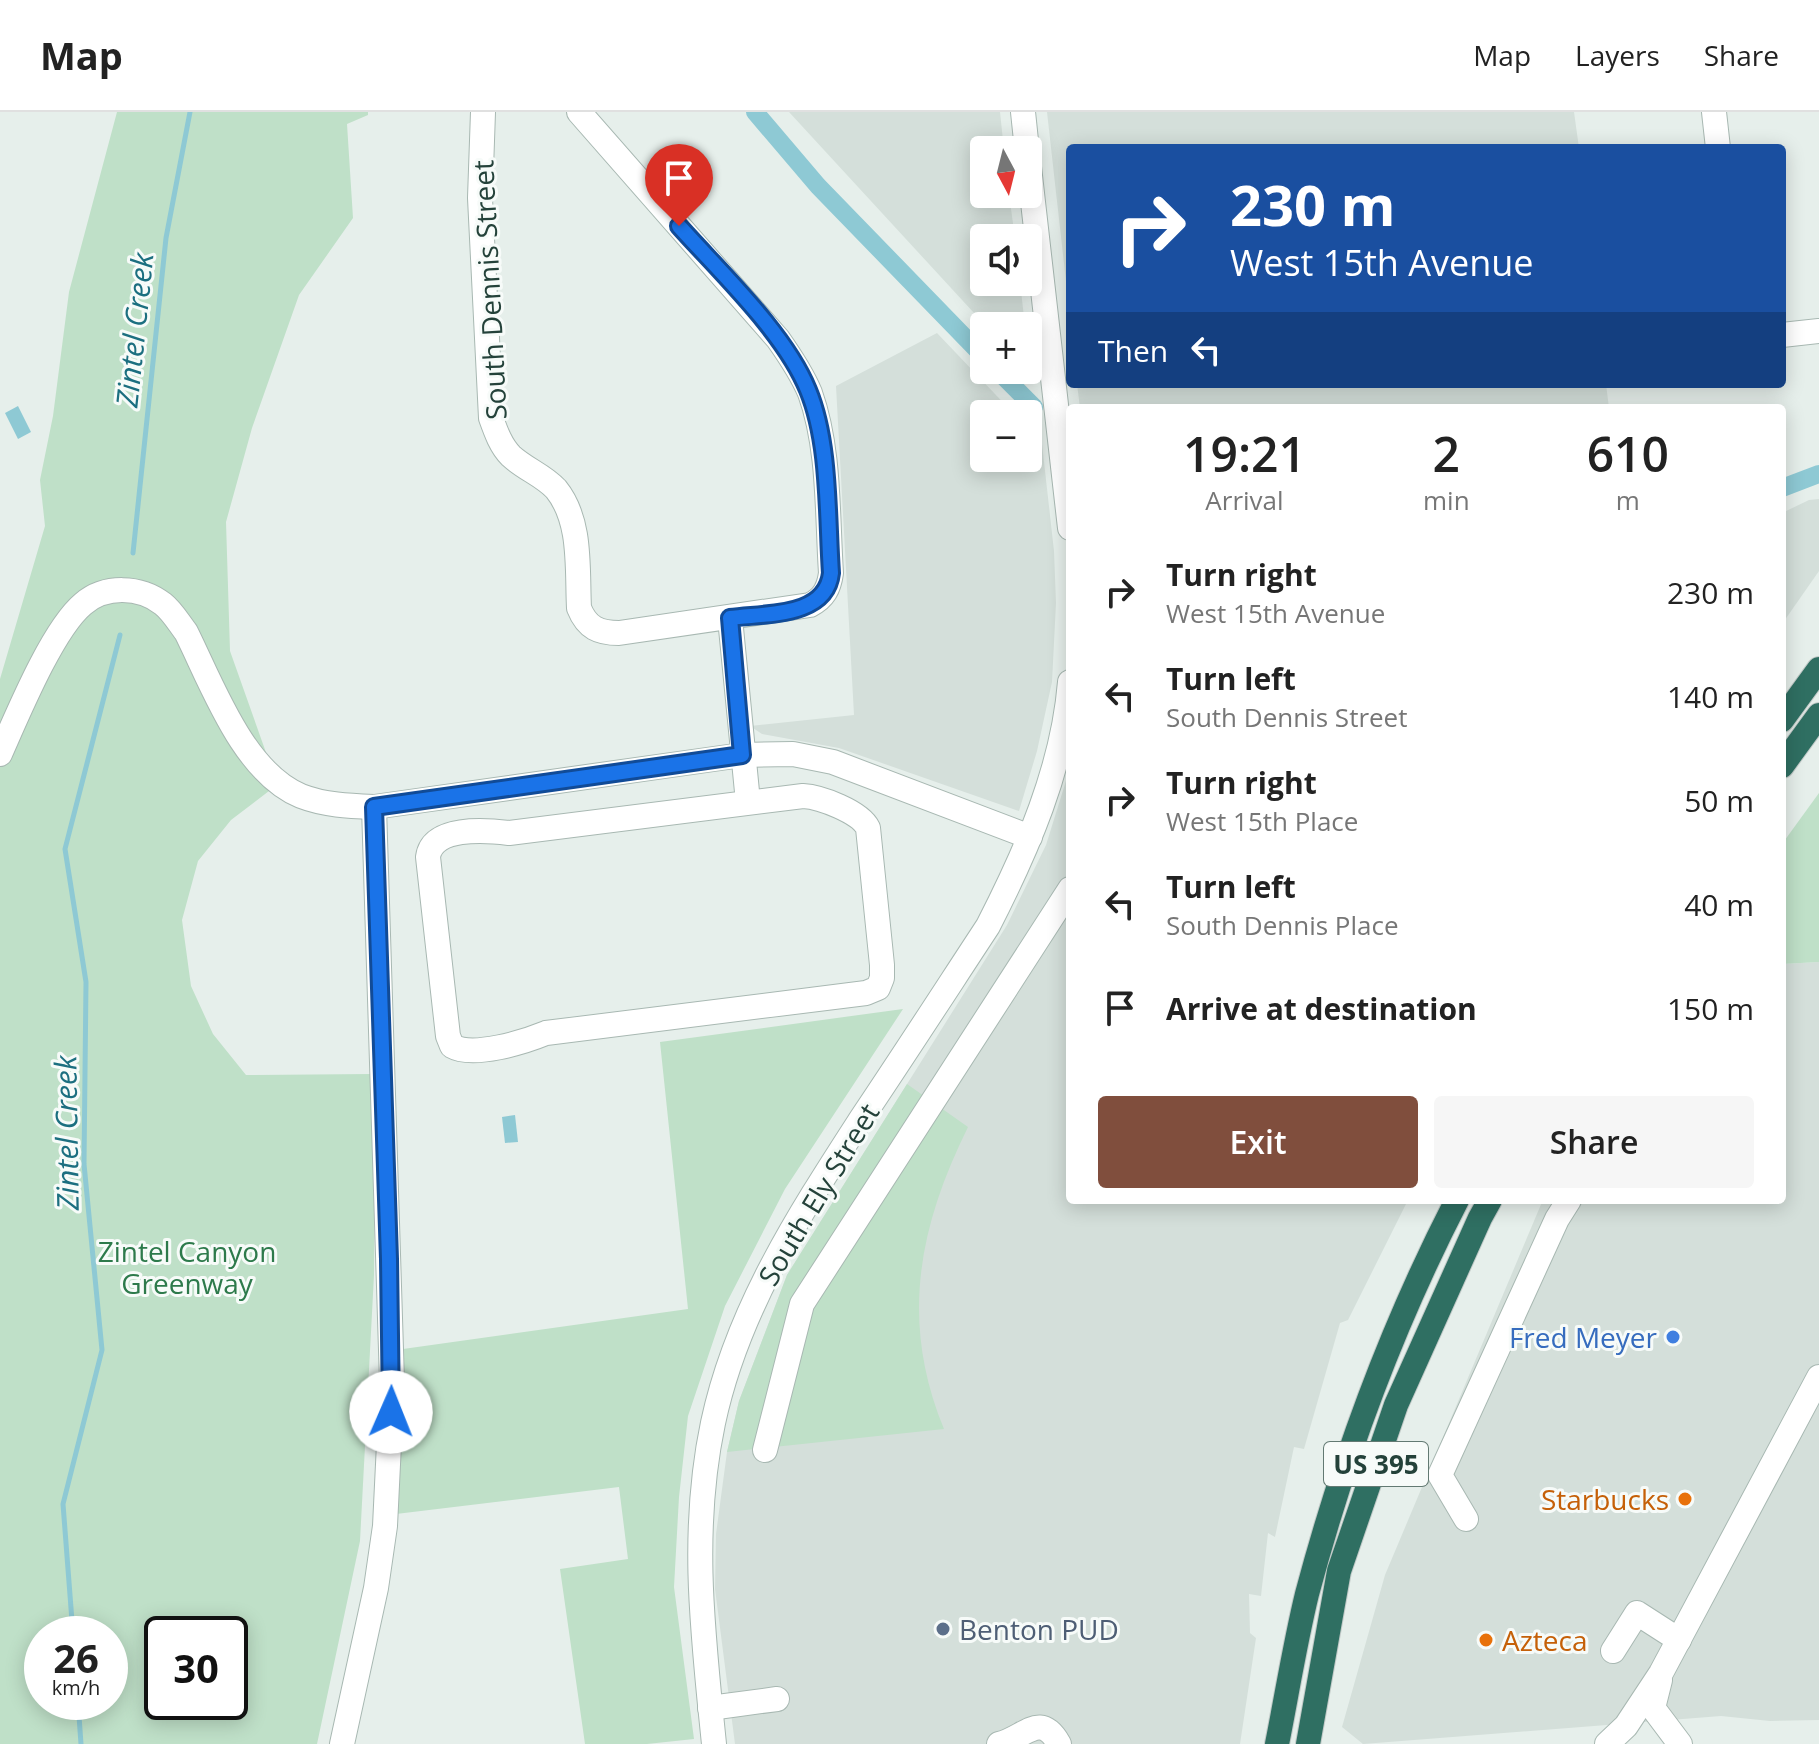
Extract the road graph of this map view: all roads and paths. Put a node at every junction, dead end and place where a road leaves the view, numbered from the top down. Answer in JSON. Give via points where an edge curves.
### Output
{"nodes":[{"id":1,"x":483,"y":112,"type":"edge"},
{"id":2,"x":579,"y":112,"type":"edge"},
{"id":3,"x":1023,"y":112,"type":"edge"},
{"id":4,"x":1714,"y":112,"type":"edge"},
{"id":5,"x":1026,"y":136,"type":"edge"},
{"id":6,"x":1718,"y":144,"type":"edge"},
{"id":7,"x":1034,"y":208,"type":"edge"},
{"id":8,"x":1819,"y":331,"type":"edge"},
{"id":9,"x":1786,"y":335,"type":"edge"},
{"id":10,"x":1066,"y":493,"type":"edge"},
{"id":11,"x":730,"y":618,"type":"junction"},
{"id":12,"x":1819,"y":669,"type":"edge"},
{"id":13,"x":1066,"y":708,"type":"edge"},
{"id":14,"x":1786,"y":714,"type":"edge"},
{"id":15,"x":1819,"y":715,"type":"edge"},
{"id":16,"x":0,"y":754,"type":"edge"},
{"id":17,"x":742,"y":755,"type":"junction"},
{"id":18,"x":1786,"y":760,"type":"edge"},
{"id":19,"x":748,"y":802,"type":"junction"},
{"id":20,"x":374,"y":807,"type":"junction"},
{"id":21,"x":1030,"y":837,"type":"junction"},
{"id":22,"x":1066,"y":895,"type":"edge"},
{"id":23,"x":1455,"y":1204,"type":"edge"},
{"id":24,"x":1488,"y":1204,"type":"edge"},
{"id":25,"x":1566,"y":1204,"type":"edge"},
{"id":26,"x":1819,"y":1377,"type":"edge"},
{"id":27,"x":765,"y":1450,"type":"dead end"},
{"id":28,"x":1466,"y":1519,"type":"dead end"},
{"id":29,"x":1679,"y":1640,"type":"junction"},
{"id":30,"x":1613,"y":1651,"type":"dead end"},
{"id":31,"x":1661,"y":1673,"type":"junction"},
{"id":32,"x":777,"y":1699,"type":"dead end"},
{"id":33,"x":710,"y":1708,"type":"junction"},
{"id":34,"x":342,"y":1744,"type":"edge"},
{"id":35,"x":714,"y":1744,"type":"edge"},
{"id":36,"x":999,"y":1744,"type":"edge"},
{"id":37,"x":1059,"y":1744,"type":"edge"},
{"id":38,"x":1277,"y":1744,"type":"edge"},
{"id":39,"x":1308,"y":1744,"type":"edge"},
{"id":40,"x":1607,"y":1744,"type":"edge"},
{"id":41,"x":1680,"y":1744,"type":"edge"}],
"edges":[{"from":1,"to":11,"type":"street","name":"South Dennis Street","via":[[481,222],[491,418],[512,457],[541,476],[563,500],[575,533],[579,608],[590,626],[606,633]]},
{"from":2,"to":11,"type":"street","via":[[778,339],[801,375],[815,412],[823,453],[830,584],[817,601],[801,608]]},
{"from":3,"to":5,"type":"street"},
{"from":4,"to":6,"type":"street"},
{"from":7,"to":10,"type":"street"},
{"from":8,"to":9,"type":"street"},
{"from":11,"to":17,"type":"street"},
{"from":12,"to":14,"type":"highway"},
{"from":13,"to":21,"type":"street","name":"South Ely Street"},
{"from":15,"to":18,"type":"highway"},
{"from":16,"to":20,"type":"street","via":[[40,669],[77,609],[99,595],[124,589],[153,598],[177,620],[238,734],[267,773],[320,802]]},
{"from":17,"to":19,"type":"street"},
{"from":17,"to":20,"type":"street"},
{"from":17,"to":21,"type":"street","via":[[793,754],[833,762]]},
{"from":19,"to":19,"type":"street","via":[[439,838],[429,847],[428,857],[452,1046],[476,1050],[546,1033],[878,988],[882,965],[864,820],[817,797]]},
{"from":20,"to":34,"type":"street","via":[[391,1412],[385,1526]]},
{"from":21,"to":33,"type":"street","name":"South Ely Street","via":[[988,926],[797,1217],[729,1365],[713,1423],[699,1540]]},
{"from":22,"to":27,"type":"street","via":[[802,1304]]},
{"from":23,"to":38,"type":"highway","number":"US 395","via":[[1407,1304],[1357,1430],[1307,1595]]},
{"from":24,"to":39,"type":"highway","number":"US 395","via":[[1396,1405],[1339,1571]]},
{"from":25,"to":28,"type":"street","via":[[1440,1475]]},
{"from":26,"to":29,"type":"street"},
{"from":29,"to":30,"type":"street","via":[[1637,1613]]},
{"from":29,"to":31,"type":"street"},
{"from":31,"to":40,"type":"street","via":[[1626,1726]]},
{"from":31,"to":41,"type":"street","via":[[1653,1708]]},
{"from":32,"to":33,"type":"street"},
{"from":33,"to":35,"type":"street","name":"South Ely Street"},
{"from":36,"to":37,"type":"street","via":[[1014,1741],[1035,1726],[1047,1728]]}]}
